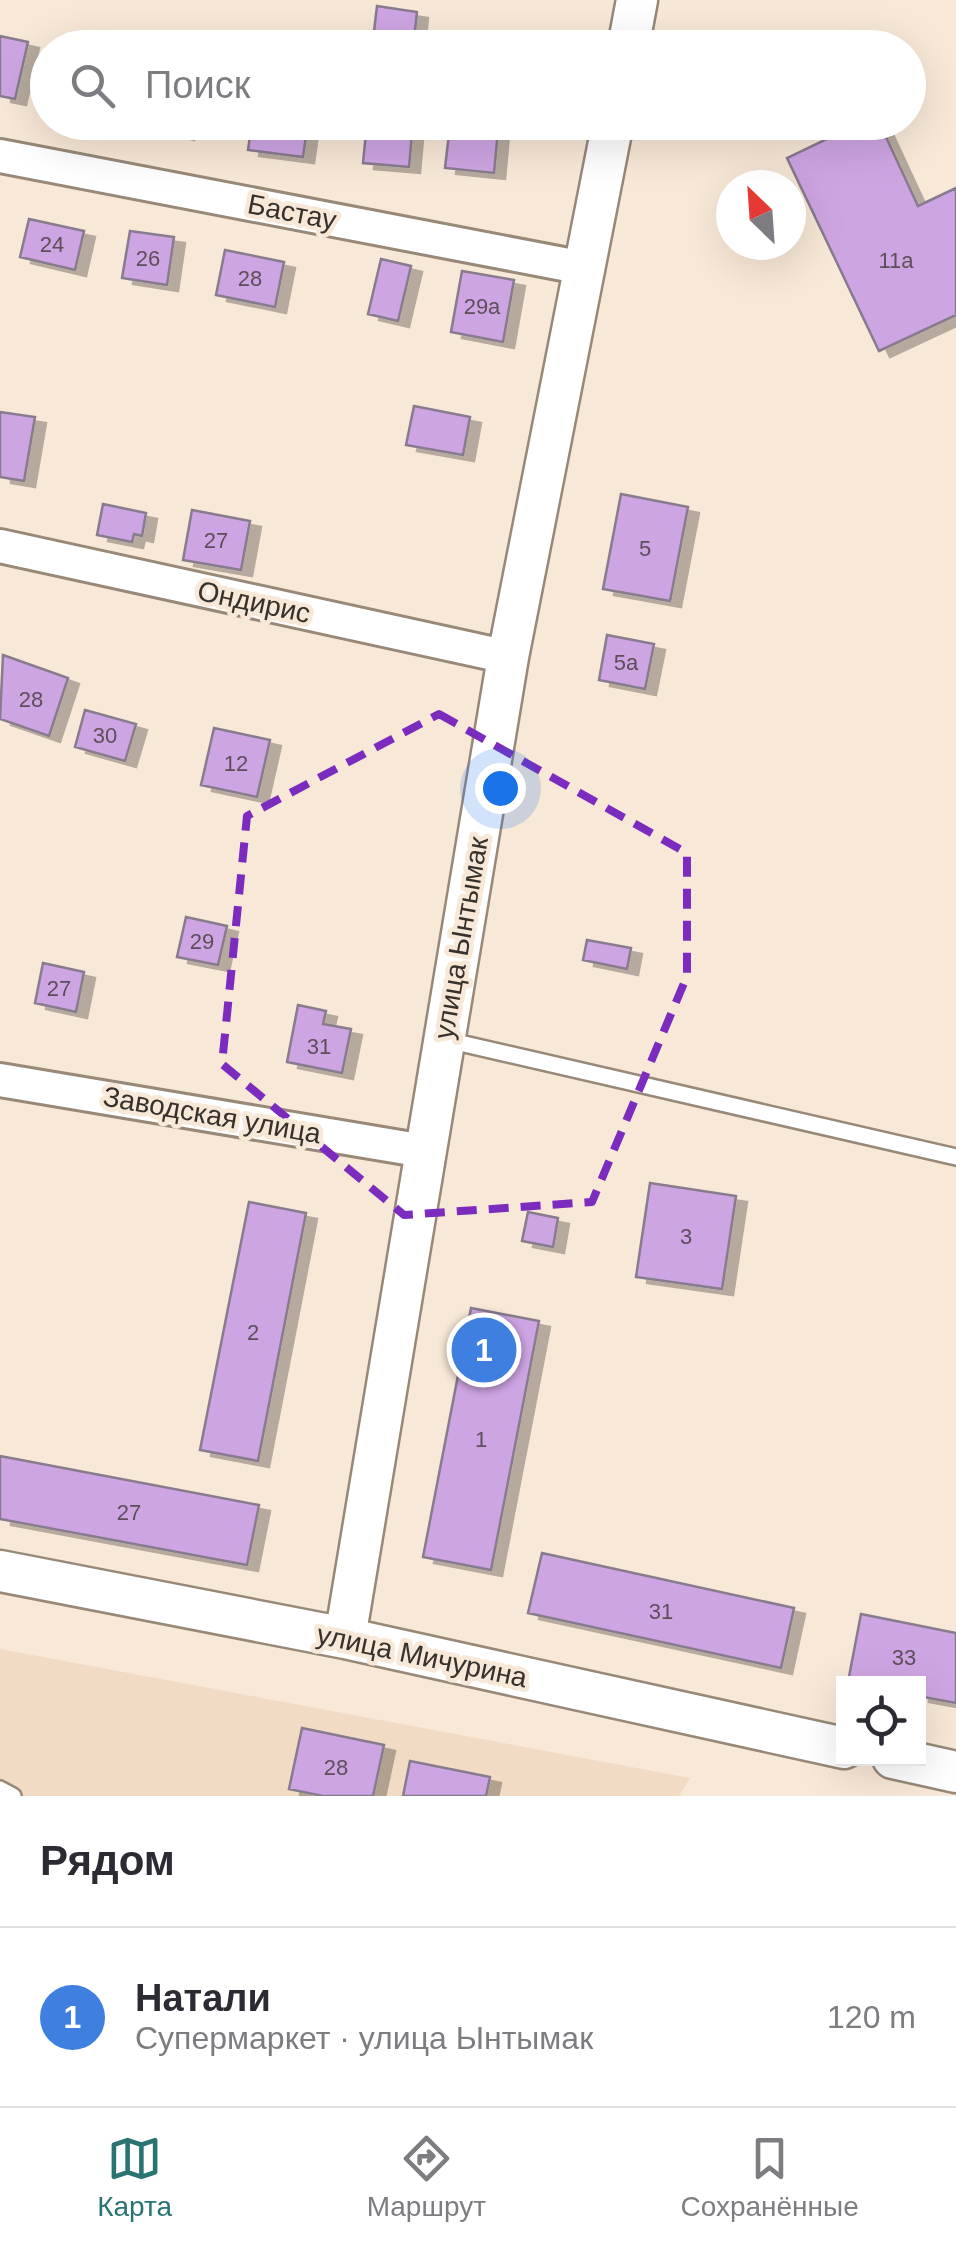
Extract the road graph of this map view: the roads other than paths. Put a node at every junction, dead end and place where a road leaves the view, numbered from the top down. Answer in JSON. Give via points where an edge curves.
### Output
{"nodes":[{"id":1,"x":637,"y":0,"type":"edge"},
{"id":2,"x":631,"y":30,"type":"edge"},
{"id":3,"x":609,"y":140,"type":"edge"},
{"id":4,"x":0,"y":156,"type":"edge"},
{"id":5,"x":584,"y":268,"type":"junction"},
{"id":6,"x":0,"y":546,"type":"edge"},
{"id":7,"x":508,"y":657,"type":"junction"},
{"id":8,"x":444,"y":1039,"type":"junction"},
{"id":9,"x":0,"y":1080,"type":"edge"},
{"id":10,"x":424,"y":1151,"type":"junction"},
{"id":11,"x":956,"y":1156,"type":"edge"},
{"id":12,"x":0,"y":1571,"type":"edge"},
{"id":13,"x":345,"y":1638,"type":"junction"},
{"id":14,"x":836,"y":1746,"type":"edge"},
{"id":15,"x":926,"y":1765,"type":"edge"},
{"id":16,"x":956,"y":1772,"type":"edge"},
{"id":17,"x":0,"y":1789,"type":"edge"},
{"id":18,"x":13,"y":1796,"type":"edge"}],
"edges":[{"from":1,"to":2,"type":"street"},
{"from":3,"to":5,"type":"street","name":"улица Ынтымак"},
{"from":4,"to":5,"type":"street","name":"Бастау"},
{"from":5,"to":7,"type":"street","name":"улица Ынтымак"},
{"from":6,"to":7,"type":"street","name":"Ондирис"},
{"from":7,"to":8,"type":"street","name":"улица Ынтымак"},
{"from":8,"to":10,"type":"street","name":"улица Ынтымак"},
{"from":8,"to":11,"type":"lane"},
{"from":9,"to":10,"type":"street","name":"Заводская улица"},
{"from":10,"to":13,"type":"street","name":"улица Ынтымак"},
{"from":12,"to":13,"type":"street","name":"улица Мичурина"},
{"from":13,"to":14,"type":"street","name":"улица Мичурина"},
{"from":15,"to":16,"type":"street"},
{"from":17,"to":18,"type":"lane"}]}
